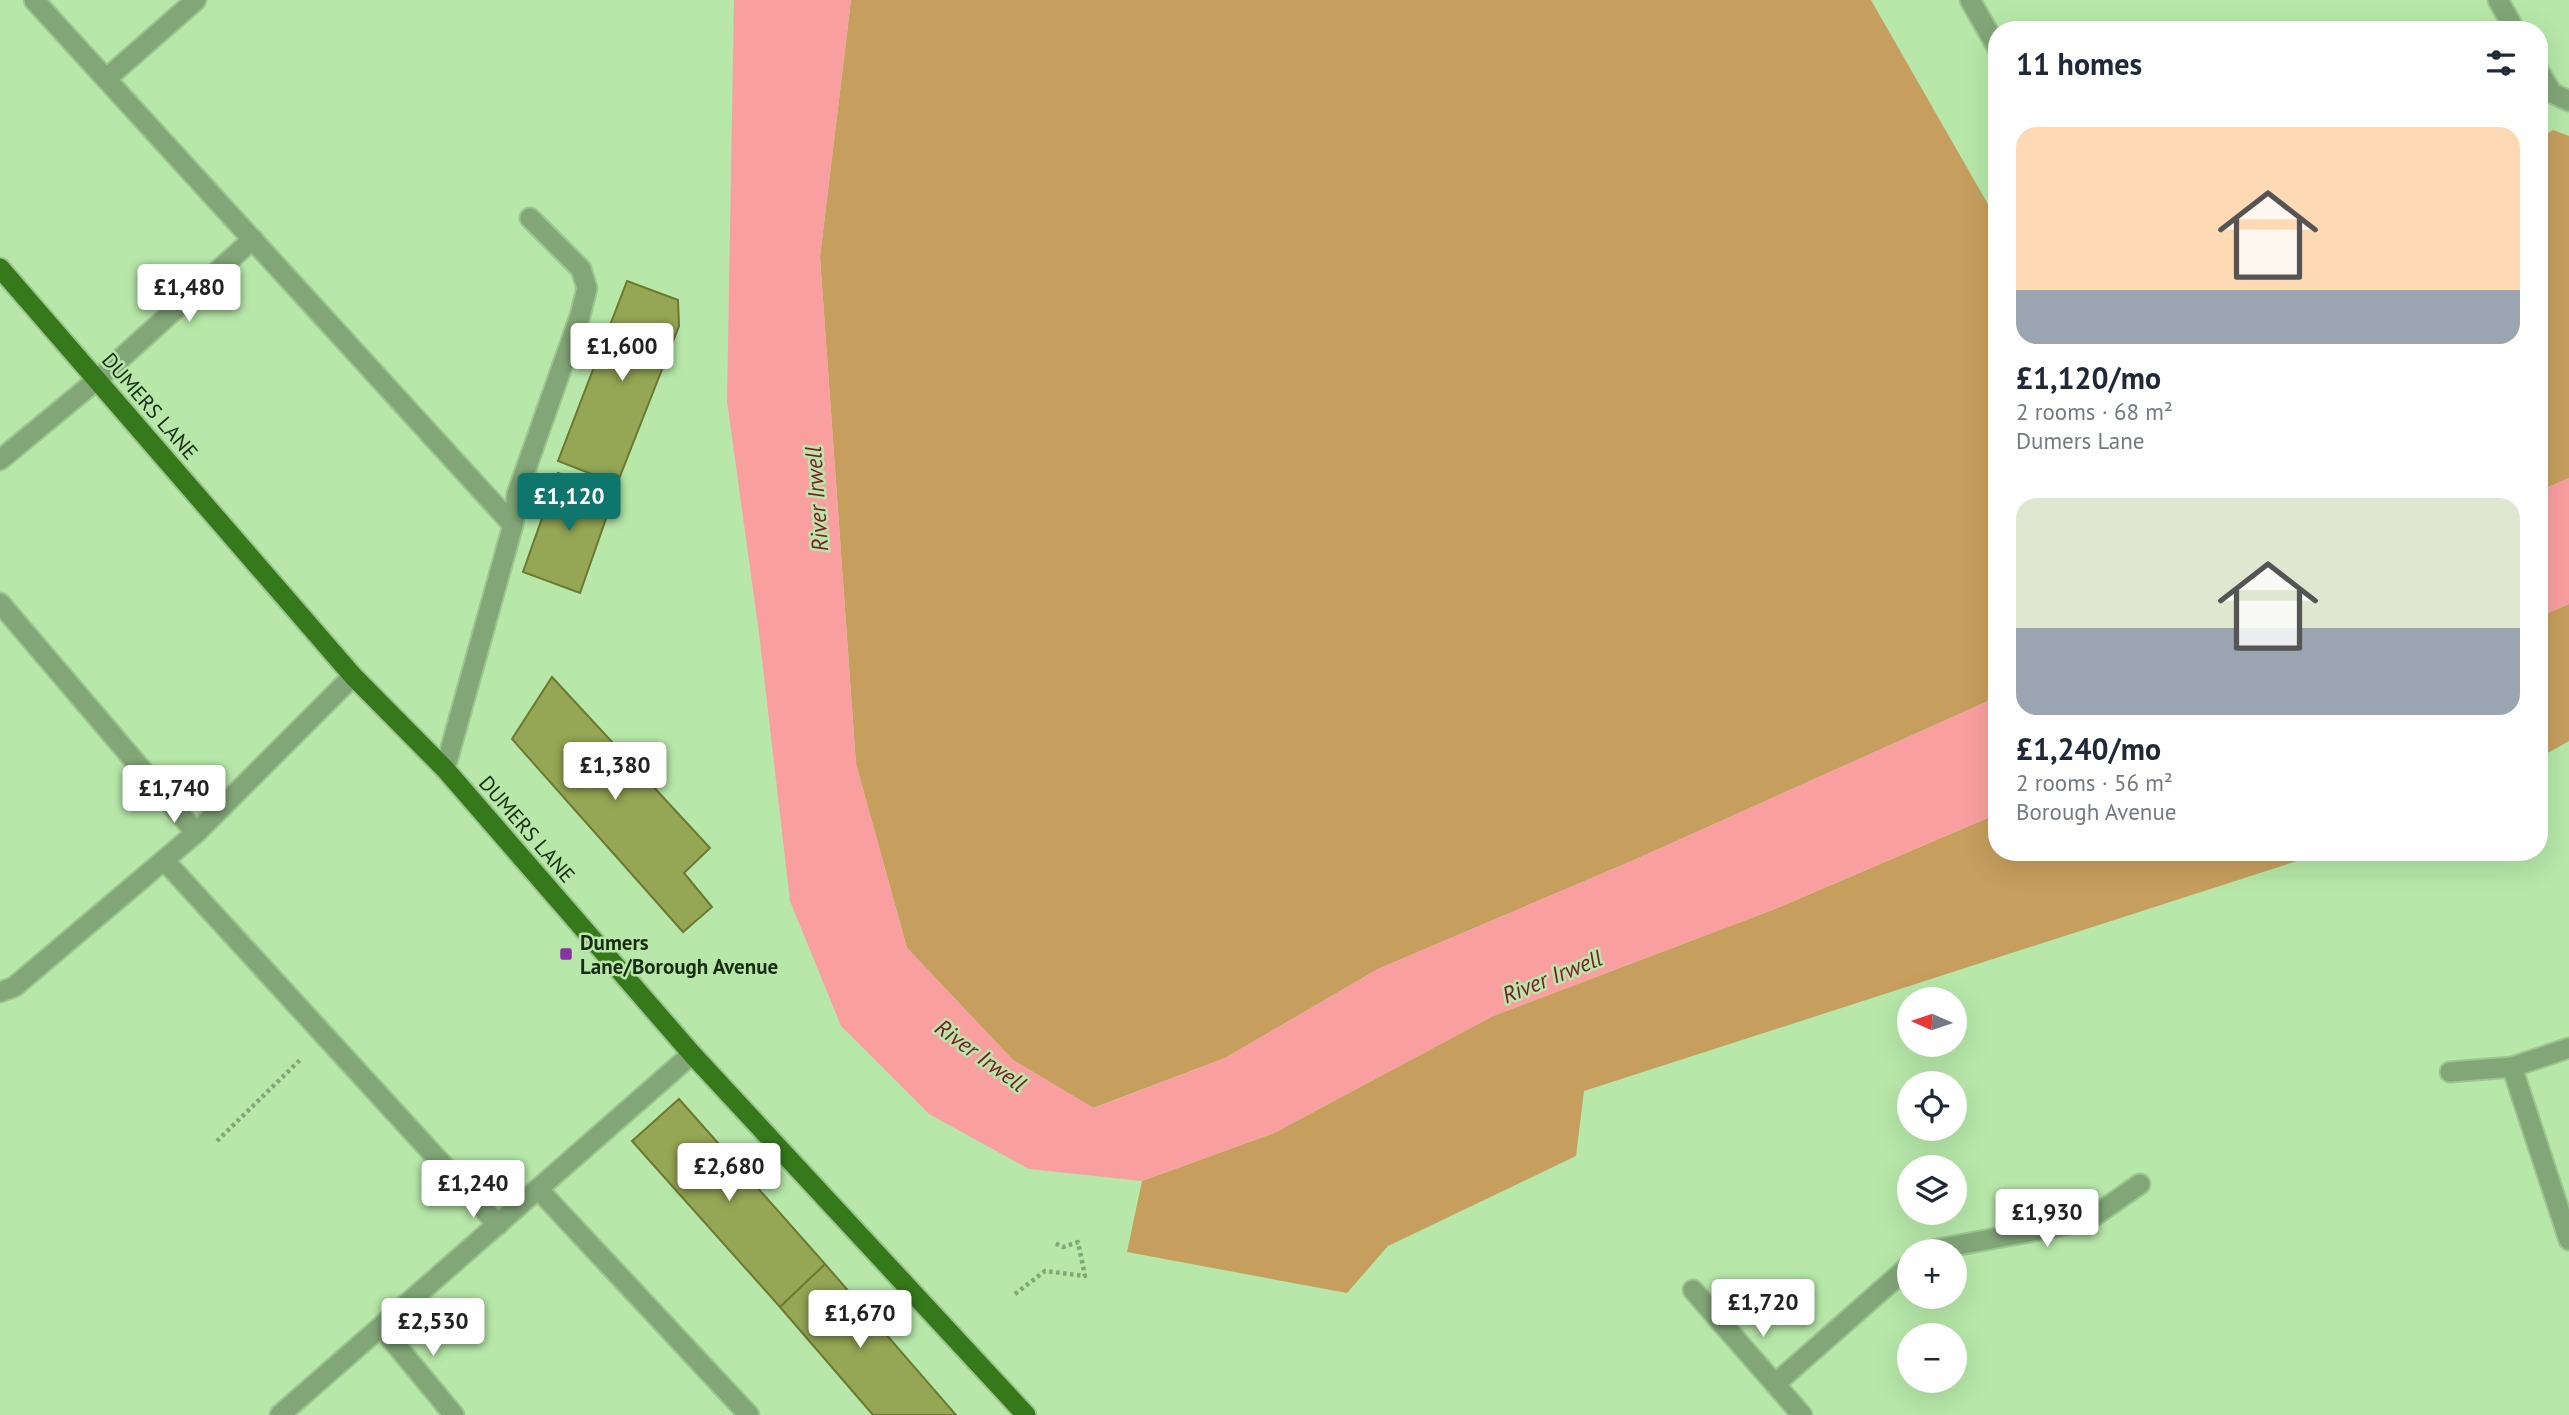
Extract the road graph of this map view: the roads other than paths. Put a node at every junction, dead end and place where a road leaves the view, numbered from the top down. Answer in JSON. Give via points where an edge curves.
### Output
{"nodes":[{"id":1,"x":34,"y":0,"type":"edge"},
{"id":2,"x":196,"y":0,"type":"edge"},
{"id":3,"x":1970,"y":0,"type":"edge"},
{"id":4,"x":2498,"y":0,"type":"edge"},
{"id":5,"x":2510,"y":21,"type":"edge"},
{"id":6,"x":1988,"y":31,"type":"edge"},
{"id":7,"x":106,"y":79,"type":"junction"},
{"id":8,"x":530,"y":218,"type":"dead end"},
{"id":9,"x":253,"y":239,"type":"junction"},
{"id":10,"x":0,"y":268,"type":"edge"},
{"id":11,"x":97,"y":379,"type":"junction"},
{"id":12,"x":0,"y":460,"type":"edge"},
{"id":13,"x":513,"y":525,"type":"junction"},
{"id":14,"x":0,"y":603,"type":"edge"},
{"id":15,"x":354,"y":676,"type":"junction"},
{"id":16,"x":445,"y":769,"type":"junction"},
{"id":17,"x":196,"y":833,"type":"junction"},
{"id":18,"x":164,"y":860,"type":"junction"},
{"id":19,"x":0,"y":992,"type":"edge"},
{"id":20,"x":2569,"y":1048,"type":"edge"},
{"id":21,"x":692,"y":1054,"type":"junction"},
{"id":22,"x":2512,"y":1068,"type":"junction"},
{"id":23,"x":2450,"y":1072,"type":"dead end"},
{"id":24,"x":2140,"y":1185,"type":"dead end"},
{"id":25,"x":538,"y":1189,"type":"junction"},
{"id":26,"x":498,"y":1225,"type":"junction"},
{"id":27,"x":2569,"y":1240,"type":"edge"},
{"id":28,"x":1967,"y":1244,"type":"edge"},
{"id":29,"x":1897,"y":1277,"type":"edge"},
{"id":30,"x":1693,"y":1290,"type":"dead end"},
{"id":31,"x":380,"y":1327,"type":"junction"},
{"id":32,"x":1775,"y":1384,"type":"junction"},
{"id":33,"x":280,"y":1415,"type":"edge"},
{"id":34,"x":454,"y":1415,"type":"edge"},
{"id":35,"x":749,"y":1415,"type":"edge"},
{"id":36,"x":1026,"y":1415,"type":"edge"},
{"id":37,"x":1802,"y":1415,"type":"edge"}],
"edges":[{"from":1,"to":7,"type":"street"},
{"from":2,"to":7,"type":"street"},
{"from":3,"to":6,"type":"street"},
{"from":4,"to":5,"type":"street"},
{"from":7,"to":9,"type":"street"},
{"from":8,"to":13,"type":"street","via":[[581,269],[587,288],[517,494]]},
{"from":9,"to":11,"type":"street"},
{"from":9,"to":13,"type":"street"},
{"from":10,"to":11,"type":"main road","name":"DUMERS LANE"},
{"from":11,"to":12,"type":"street"},
{"from":11,"to":15,"type":"main road","name":"DUMERS LANE"},
{"from":13,"to":16,"type":"street"},
{"from":14,"to":17,"type":"street"},
{"from":15,"to":16,"type":"main road","name":"DUMERS LANE"},
{"from":15,"to":17,"type":"street"},
{"from":16,"to":21,"type":"main road","name":"DUMERS LANE"},
{"from":17,"to":18,"type":"street"},
{"from":18,"to":19,"type":"street","via":[[14,988]]},
{"from":18,"to":26,"type":"street"},
{"from":20,"to":22,"type":"street"},
{"from":21,"to":25,"type":"street"},
{"from":21,"to":36,"type":"main road","name":"DUMERS LANE"},
{"from":22,"to":23,"type":"street"},
{"from":22,"to":27,"type":"street"},
{"from":24,"to":28,"type":"street","via":[[2087,1221]]},
{"from":25,"to":26,"type":"street"},
{"from":25,"to":35,"type":"street"},
{"from":26,"to":31,"type":"street"},
{"from":29,"to":32,"type":"street"},
{"from":30,"to":32,"type":"street"},
{"from":31,"to":33,"type":"street"},
{"from":31,"to":34,"type":"street"},
{"from":32,"to":37,"type":"street"}]}
